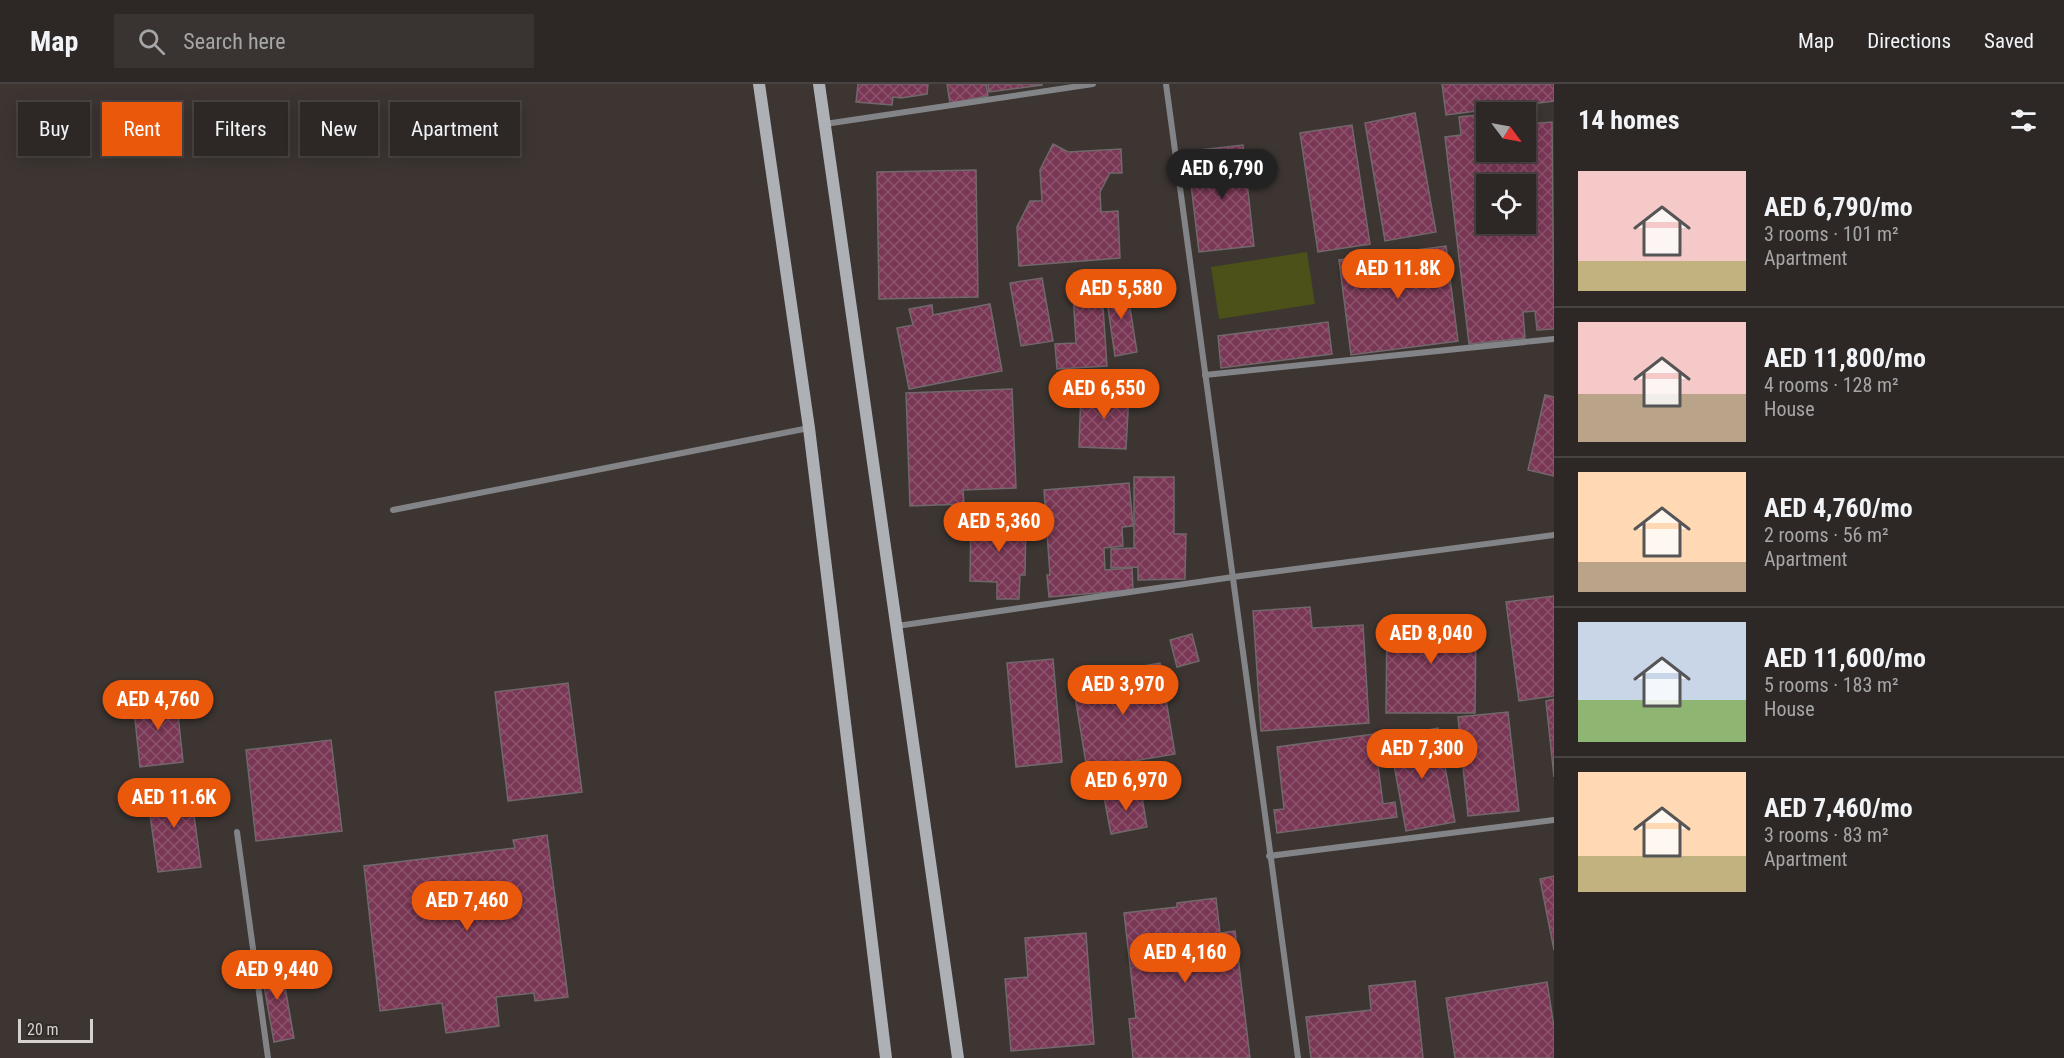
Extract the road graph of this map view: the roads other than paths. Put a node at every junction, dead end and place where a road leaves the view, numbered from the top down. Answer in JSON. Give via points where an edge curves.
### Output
{"nodes":[{"id":1,"x":759,"y":84,"type":"edge"},
{"id":2,"x":819,"y":84,"type":"edge"},
{"id":3,"x":1093,"y":84,"type":"edge"},
{"id":4,"x":1166,"y":84,"type":"edge"},
{"id":5,"x":825,"y":123,"type":"junction"},
{"id":6,"x":1554,"y":339,"type":"edge"},
{"id":7,"x":1205,"y":375,"type":"junction"},
{"id":8,"x":810,"y":428,"type":"junction"},
{"id":9,"x":393,"y":510,"type":"dead end"},
{"id":10,"x":1554,"y":534,"type":"edge"},
{"id":11,"x":1233,"y":577,"type":"junction"},
{"id":12,"x":897,"y":626,"type":"junction"},
{"id":13,"x":1554,"y":820,"type":"edge"},
{"id":14,"x":237,"y":832,"type":"dead end"},
{"id":15,"x":1269,"y":856,"type":"junction"},
{"id":16,"x":268,"y":1058,"type":"edge"},
{"id":17,"x":886,"y":1058,"type":"edge"},
{"id":18,"x":958,"y":1058,"type":"edge"},
{"id":19,"x":1298,"y":1058,"type":"edge"}],
"edges":[{"from":1,"to":8,"type":"street"},
{"from":2,"to":5,"type":"street"},
{"from":3,"to":5,"type":"street"},
{"from":4,"to":7,"type":"street"},
{"from":5,"to":12,"type":"street"},
{"from":6,"to":7,"type":"street"},
{"from":7,"to":11,"type":"street"},
{"from":8,"to":9,"type":"street"},
{"from":8,"to":17,"type":"street"},
{"from":10,"to":11,"type":"street"},
{"from":11,"to":12,"type":"street"},
{"from":11,"to":15,"type":"street"},
{"from":12,"to":18,"type":"street"},
{"from":13,"to":15,"type":"street"},
{"from":14,"to":16,"type":"street"},
{"from":15,"to":19,"type":"street"}]}
